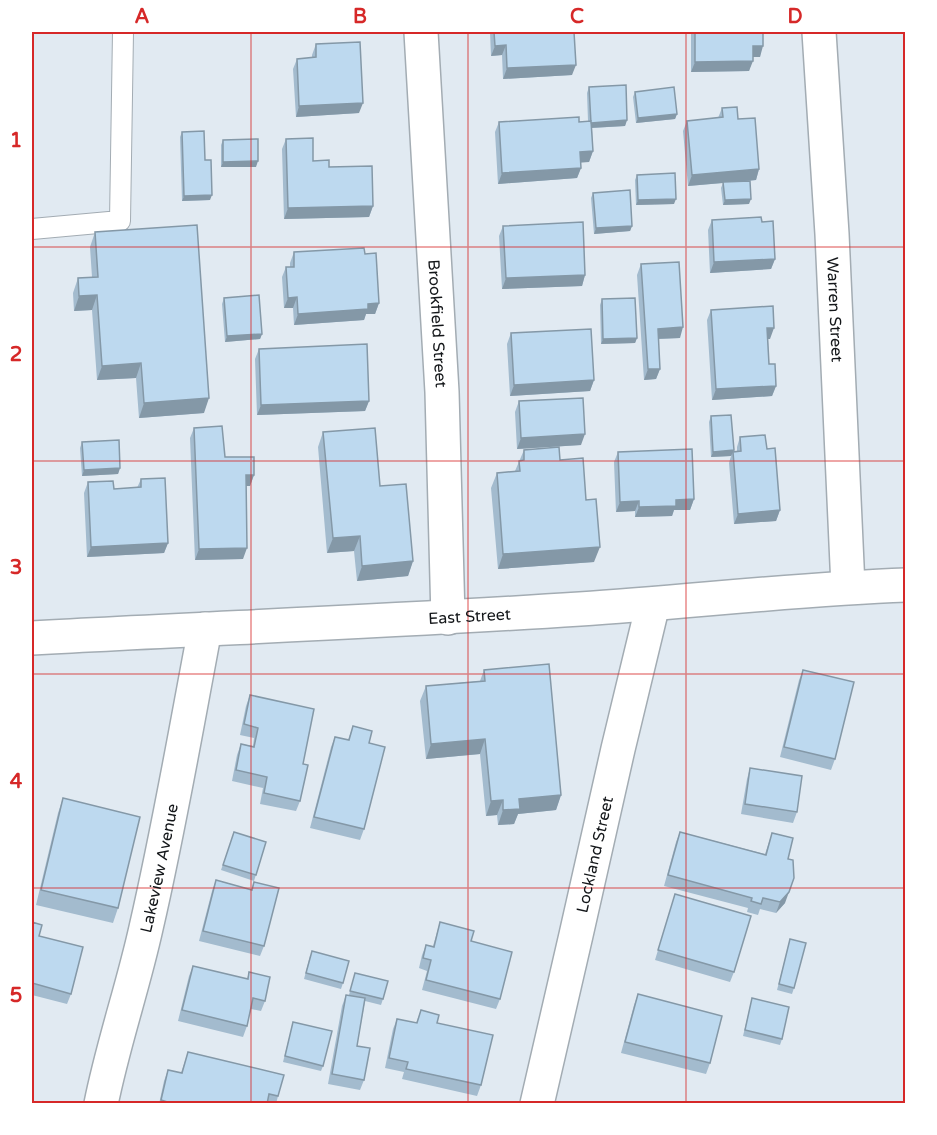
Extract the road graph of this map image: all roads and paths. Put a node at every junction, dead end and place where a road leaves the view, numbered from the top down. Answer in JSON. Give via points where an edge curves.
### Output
{"nodes":[{"id":1,"x":123,"y":32,"type":"edge"},
{"id":2,"x":421,"y":32,"type":"edge"},
{"id":3,"x":819,"y":32,"type":"edge"},
{"id":4,"x":32,"y":229,"type":"edge"},
{"id":5,"x":906,"y":585,"type":"edge"},
{"id":6,"x":848,"y":587,"type":"junction"},
{"id":7,"x":653,"y":604,"type":"junction"},
{"id":8,"x":448,"y":618,"type":"junction"},
{"id":9,"x":205,"y":629,"type":"junction"},
{"id":10,"x":32,"y":638,"type":"edge"},
{"id":11,"x":101,"y":1104,"type":"edge"},
{"id":12,"x":537,"y":1104,"type":"edge"}],
"edges":[{"from":1,"to":4,"type":"lane","via":[[120,220]]},
{"from":2,"to":8,"type":"street","name":"Brookfield Street","via":[[441,392]]},
{"from":3,"to":6,"type":"street","name":"Warren Street"},
{"from":5,"to":6,"type":"street","name":"East Street"},
{"from":6,"to":7,"type":"street","name":"East Street"},
{"from":7,"to":8,"type":"street","name":"East Street"},
{"from":7,"to":12,"type":"street","name":"Lockland Street"},
{"from":8,"to":9,"type":"street","name":"East Street"},
{"from":9,"to":10,"type":"street","name":"East Street"},
{"from":9,"to":11,"type":"street","name":"Lakeview Avenue","via":[[146,929]]}]}
